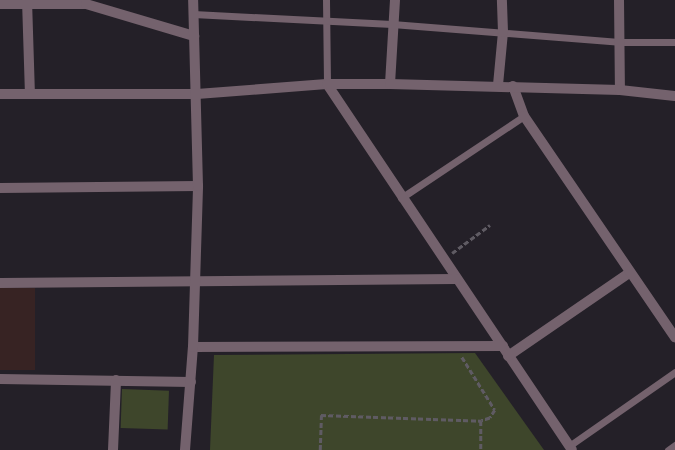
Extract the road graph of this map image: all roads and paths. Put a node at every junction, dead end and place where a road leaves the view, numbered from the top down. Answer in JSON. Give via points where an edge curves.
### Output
{"nodes":[{"id":1,"x":192,"y":0,"type":"edge"},
{"id":2,"x":326,"y":0,"type":"edge"},
{"id":3,"x":395,"y":0,"type":"edge"},
{"id":4,"x":502,"y":0,"type":"edge"},
{"id":5,"x":619,"y":0,"type":"edge"},
{"id":6,"x":28,"y":2,"type":"edge"},
{"id":7,"x":0,"y":4,"type":"edge"},
{"id":8,"x":193,"y":14,"type":"junction"},
{"id":9,"x":326,"y":22,"type":"junction"},
{"id":10,"x":392,"y":24,"type":"junction"},
{"id":11,"x":503,"y":32,"type":"junction"},
{"id":12,"x":194,"y":36,"type":"junction"},
{"id":13,"x":622,"y":42,"type":"junction"},
{"id":14,"x":675,"y":42,"type":"edge"},
{"id":15,"x":327,"y":84,"type":"junction"},
{"id":16,"x":390,"y":84,"type":"junction"},
{"id":17,"x":498,"y":85,"type":"junction"},
{"id":18,"x":513,"y":86,"type":"junction"},
{"id":19,"x":620,"y":90,"type":"junction"},
{"id":20,"x":30,"y":93,"type":"junction"},
{"id":21,"x":0,"y":94,"type":"edge"},
{"id":22,"x":197,"y":94,"type":"junction"},
{"id":23,"x":675,"y":96,"type":"edge"},
{"id":24,"x":524,"y":116,"type":"junction"},
{"id":25,"x":198,"y":186,"type":"junction"},
{"id":26,"x":0,"y":188,"type":"edge"},
{"id":27,"x":401,"y":198,"type":"junction"},
{"id":28,"x":490,"y":225,"type":"dead end"},
{"id":29,"x":442,"y":259,"type":"junction"},
{"id":30,"x":629,"y":273,"type":"junction"},
{"id":31,"x":456,"y":279,"type":"junction"},
{"id":32,"x":196,"y":281,"type":"junction"},
{"id":33,"x":0,"y":283,"type":"edge"},
{"id":34,"x":675,"y":337,"type":"edge"},
{"id":35,"x":456,"y":344,"type":"junction"},
{"id":36,"x":503,"y":346,"type":"junction"},
{"id":37,"x":193,"y":347,"type":"junction"},
{"id":38,"x":508,"y":356,"type":"junction"},
{"id":39,"x":675,"y":372,"type":"edge"},
{"id":40,"x":0,"y":379,"type":"edge"},
{"id":41,"x":116,"y":380,"type":"junction"},
{"id":42,"x":191,"y":382,"type":"junction"},
{"id":43,"x":481,"y":422,"type":"junction"},
{"id":44,"x":675,"y":445,"type":"edge"},
{"id":45,"x":571,"y":448,"type":"edge"},
{"id":46,"x":113,"y":450,"type":"edge"},
{"id":47,"x":185,"y":450,"type":"edge"},
{"id":48,"x":320,"y":450,"type":"edge"},
{"id":49,"x":481,"y":450,"type":"edge"},
{"id":50,"x":668,"y":450,"type":"edge"}],
"edges":[{"from":1,"to":8,"type":"street"},
{"from":2,"to":9,"type":"lane"},
{"from":3,"to":10,"type":"street"},
{"from":4,"to":11,"type":"street"},
{"from":5,"to":13,"type":"street"},
{"from":6,"to":7,"type":"street"},
{"from":6,"to":12,"type":"street","via":[[86,4]]},
{"from":6,"to":20,"type":"street"},
{"from":8,"to":9,"type":"lane"},
{"from":8,"to":12,"type":"street"},
{"from":9,"to":10,"type":"lane"},
{"from":9,"to":15,"type":"lane"},
{"from":10,"to":11,"type":"lane"},
{"from":10,"to":16,"type":"street"},
{"from":11,"to":13,"type":"lane"},
{"from":11,"to":17,"type":"street"},
{"from":12,"to":22,"type":"street"},
{"from":13,"to":14,"type":"lane"},
{"from":13,"to":19,"type":"street"},
{"from":15,"to":16,"type":"street"},
{"from":15,"to":22,"type":"street"},
{"from":15,"to":27,"type":"street"},
{"from":16,"to":17,"type":"street"},
{"from":17,"to":18,"type":"street"},
{"from":18,"to":19,"type":"street"},
{"from":18,"to":24,"type":"street"},
{"from":19,"to":23,"type":"street"},
{"from":20,"to":21,"type":"street"},
{"from":20,"to":22,"type":"street"},
{"from":22,"to":25,"type":"street"},
{"from":24,"to":27,"type":"lane"},
{"from":24,"to":30,"type":"street"},
{"from":25,"to":26,"type":"street"},
{"from":25,"to":32,"type":"street"},
{"from":27,"to":29,"type":"street"},
{"from":28,"to":29,"type":"path"},
{"from":29,"to":31,"type":"street"},
{"from":30,"to":34,"type":"street"},
{"from":30,"to":38,"type":"street"},
{"from":31,"to":32,"type":"street"},
{"from":31,"to":36,"type":"street"},
{"from":32,"to":33,"type":"street"},
{"from":32,"to":37,"type":"street"},
{"from":35,"to":36,"type":"street"},
{"from":35,"to":37,"type":"street"},
{"from":35,"to":43,"type":"path","via":[[495,410],[490,418]]},
{"from":36,"to":38,"type":"street"},
{"from":37,"to":42,"type":"street"},
{"from":38,"to":45,"type":"street"},
{"from":39,"to":45,"type":"lane"},
{"from":40,"to":41,"type":"street"},
{"from":41,"to":42,"type":"street"},
{"from":41,"to":46,"type":"street"},
{"from":42,"to":47,"type":"street"},
{"from":43,"to":48,"type":"path","via":[[321,415]]},
{"from":43,"to":49,"type":"path"},
{"from":44,"to":50,"type":"lane"}]}
